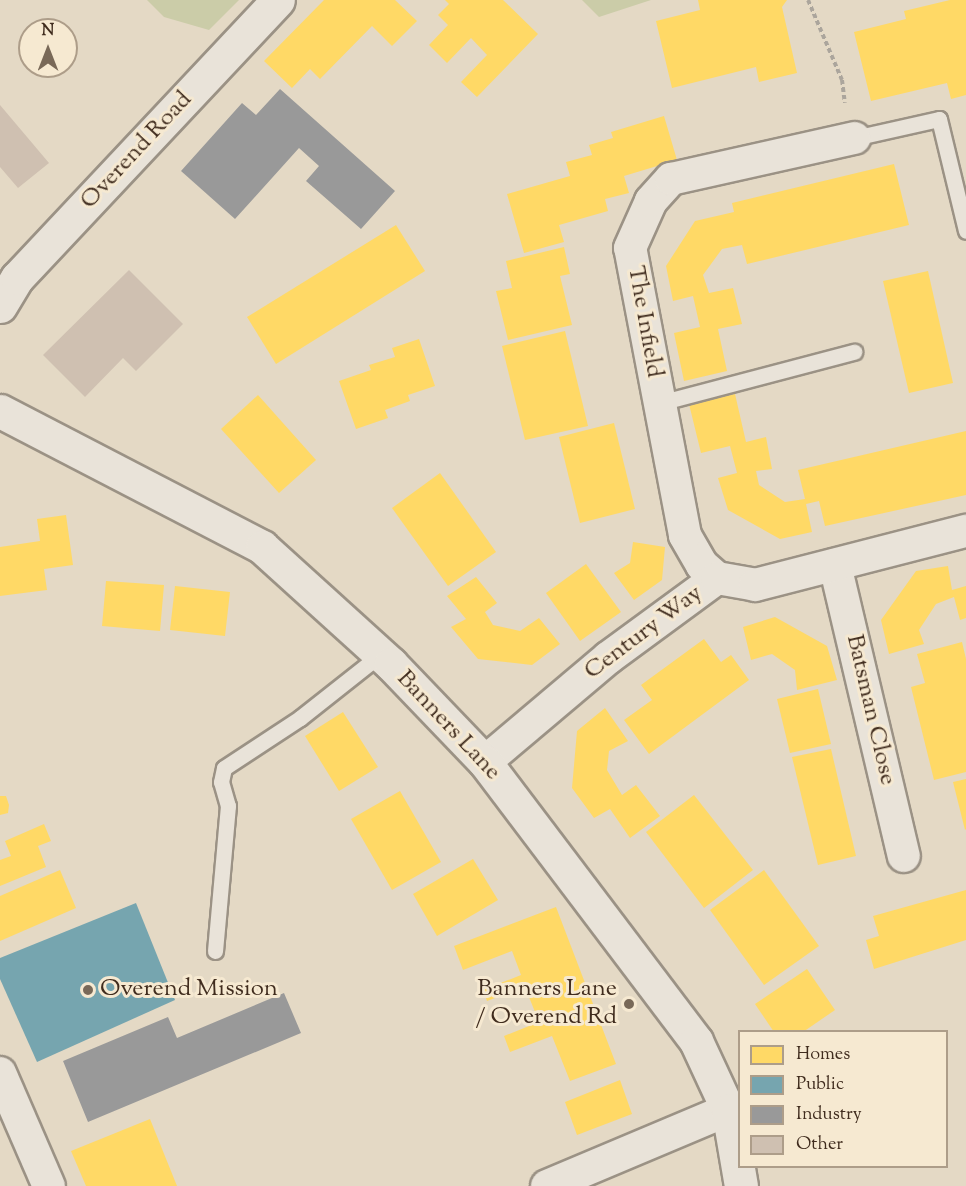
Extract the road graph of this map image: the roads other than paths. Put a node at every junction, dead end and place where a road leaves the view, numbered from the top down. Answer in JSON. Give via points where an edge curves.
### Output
{"nodes":[{"id":1,"x":278,"y":0,"type":"edge"},
{"id":2,"x":854,"y":138,"type":"joint"},
{"id":3,"x":966,"y":231,"type":"edge"},
{"id":4,"x":0,"y":306,"type":"edge"},
{"id":5,"x":854,"y":352,"type":"dead end"},
{"id":6,"x":659,"y":403,"type":"junction"},
{"id":7,"x":0,"y":411,"type":"edge"},
{"id":8,"x":966,"y":531,"type":"edge"},
{"id":9,"x":835,"y":565,"type":"junction"},
{"id":10,"x":717,"y":578,"type":"junction"},
{"id":11,"x":381,"y":654,"type":"junction"},
{"id":12,"x":485,"y":762,"type":"junction"},
{"id":13,"x":904,"y":856,"type":"dead end"},
{"id":14,"x":215,"y":951,"type":"dead end"},
{"id":15,"x":0,"y":1072,"type":"edge"},
{"id":16,"x":728,"y":1110,"type":"junction"},
{"id":17,"x":49,"y":1186,"type":"edge"},
{"id":18,"x":547,"y":1186,"type":"edge"},
{"id":19,"x":741,"y":1186,"type":"edge"}],
"edges":[{"from":1,"to":4,"type":"street","name":"Overend Road","via":[[17,278]]},
{"from":2,"to":3,"type":"lane","via":[[939,119]]},
{"from":2,"to":6,"type":"street","name":"The Infield","via":[[671,179],[651,201],[630,248]]},
{"from":5,"to":6,"type":"lane"},
{"from":6,"to":10,"type":"street","name":"The Infield","via":[[686,535],[702,565]]},
{"from":7,"to":11,"type":"street","name":"Banners Lane","via":[[261,547]]},
{"from":8,"to":9,"type":"street","name":"Century Way"},
{"from":9,"to":10,"type":"street","name":"Century Way","via":[[755,585]]},
{"from":9,"to":13,"type":"street","name":"Batsman Close"},
{"from":10,"to":12,"type":"street","name":"Century Way","via":[[608,658]]},
{"from":11,"to":12,"type":"street","name":"Banners Lane"},
{"from":11,"to":14,"type":"lane","via":[[300,718],[224,768],[221,782],[228,806]]},
{"from":12,"to":16,"type":"street","name":"Banners Lane","via":[[696,1041]]},
{"from":15,"to":17,"type":"street"},
{"from":16,"to":18,"type":"street"},
{"from":16,"to":19,"type":"street","name":"Banners Lane"}]}
